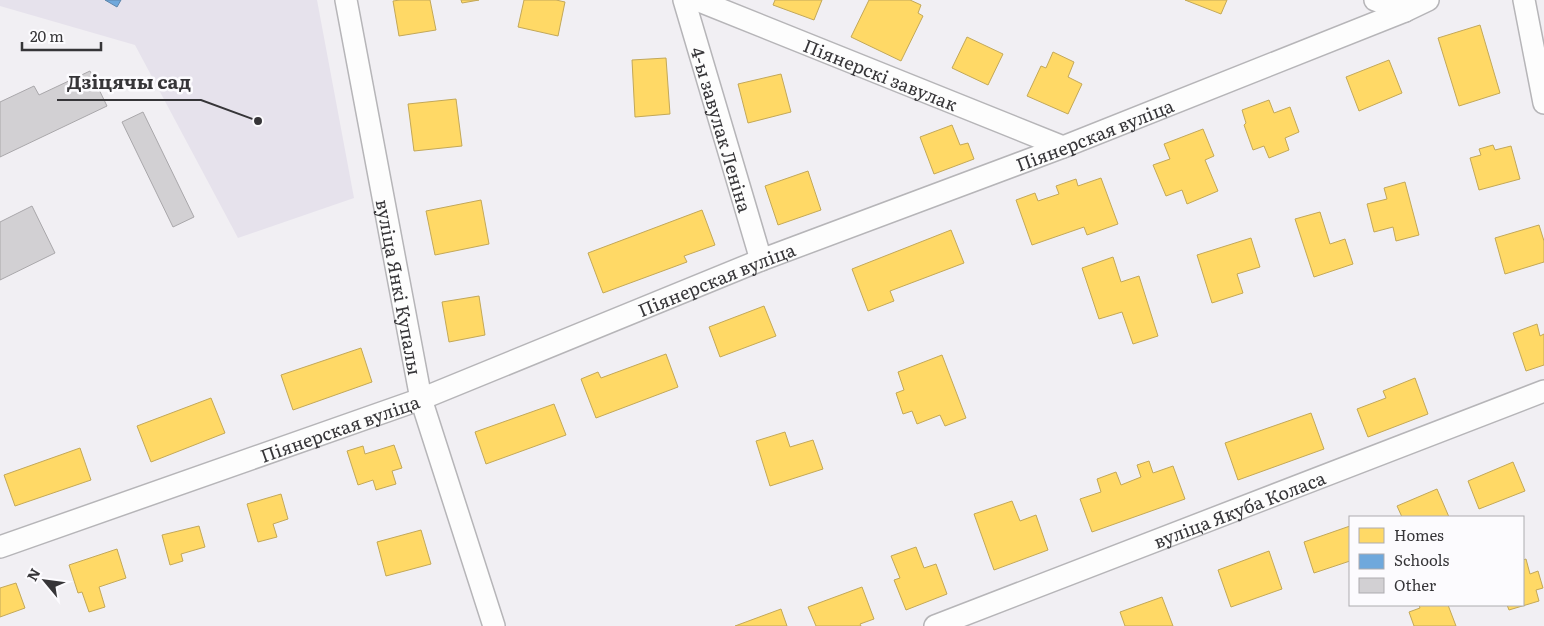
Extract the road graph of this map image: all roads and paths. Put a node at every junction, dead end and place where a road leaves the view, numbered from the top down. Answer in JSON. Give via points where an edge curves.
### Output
{"nodes":[{"id":1,"x":346,"y":0,"type":"edge"},
{"id":2,"x":684,"y":0,"type":"edge"},
{"id":3,"x":697,"y":0,"type":"edge"},
{"id":4,"x":1375,"y":0,"type":"edge"},
{"id":5,"x":1428,"y":0,"type":"edge"},
{"id":6,"x":1524,"y":0,"type":"edge"},
{"id":7,"x":1405,"y":11,"type":"junction"},
{"id":8,"x":1544,"y":103,"type":"edge"},
{"id":9,"x":1063,"y":147,"type":"junction"},
{"id":10,"x":761,"y":260,"type":"junction"},
{"id":11,"x":1544,"y":391,"type":"edge"},
{"id":12,"x":421,"y":399,"type":"junction"},
{"id":13,"x":0,"y":547,"type":"edge"},
{"id":14,"x":494,"y":626,"type":"edge"},
{"id":15,"x":935,"y":626,"type":"edge"}],
"edges":[{"from":1,"to":12,"type":"street","name":"вуліца Янкі Купалы"},
{"from":2,"to":10,"type":"street","name":"4-ы завулак Леніна"},
{"from":3,"to":9,"type":"street","name":"Піянерскі завулак"},
{"from":4,"to":7,"type":"street"},
{"from":5,"to":7,"type":"street","name":"Піянерская вуліца"},
{"from":6,"to":8,"type":"street"},
{"from":7,"to":9,"type":"street","name":"Піянерская вуліца"},
{"from":9,"to":10,"type":"street","name":"Піянерская вуліца"},
{"from":10,"to":12,"type":"street","name":"Піянерская вуліца"},
{"from":11,"to":15,"type":"street","name":"вуліца Якуба Коласа"},
{"from":12,"to":13,"type":"street","name":"Піянерская вуліца"},
{"from":12,"to":14,"type":"street","name":"вуліца Янкі Купалы"}]}
